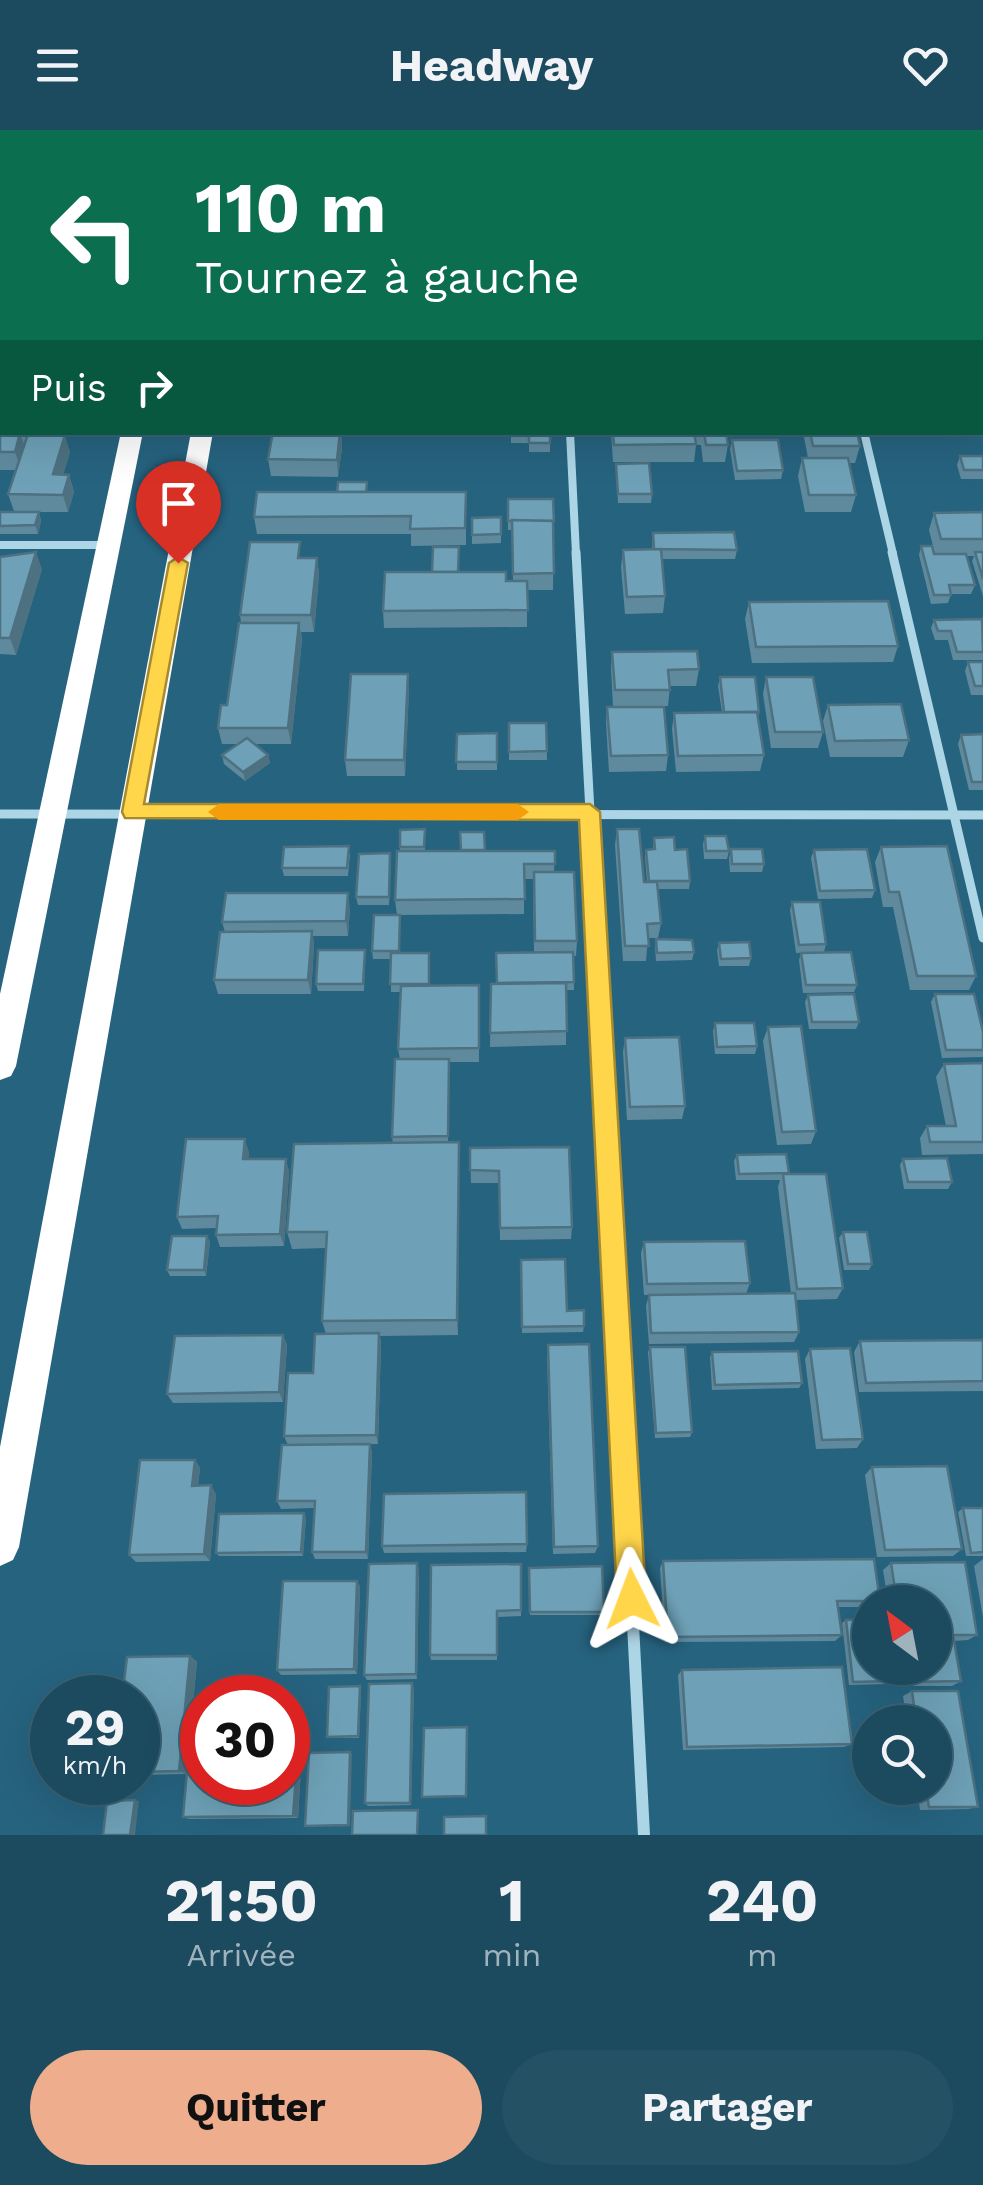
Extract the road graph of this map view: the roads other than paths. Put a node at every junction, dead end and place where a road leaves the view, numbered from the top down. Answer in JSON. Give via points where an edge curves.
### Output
{"nodes":[{"id":1,"x":131,"y":435,"type":"edge"},
{"id":2,"x":201,"y":435,"type":"edge"},
{"id":3,"x":570,"y":435,"type":"edge"},
{"id":4,"x":865,"y":435,"type":"edge"},
{"id":5,"x":0,"y":545,"type":"edge"},
{"id":6,"x":110,"y":545,"type":"junction"},
{"id":7,"x":132,"y":812,"type":"junction"},
{"id":8,"x":590,"y":812,"type":"junction"},
{"id":9,"x":0,"y":814,"type":"edge"},
{"id":10,"x":51,"y":814,"type":"junction"},
{"id":11,"x":983,"y":815,"type":"edge"},
{"id":12,"x":956,"y":816,"type":"junction"},
{"id":13,"x":983,"y":938,"type":"edge"},
{"id":14,"x":0,"y":1066,"type":"edge"},
{"id":15,"x":0,"y":1547,"type":"edge"},
{"id":16,"x":644,"y":1835,"type":"edge"}],
"edges":[{"from":1,"to":6,"type":"highway"},
{"from":2,"to":7,"type":"highway"},
{"from":3,"to":8,"type":"street"},
{"from":4,"to":12,"type":"street"},
{"from":5,"to":6,"type":"street"},
{"from":6,"to":10,"type":"highway"},
{"from":7,"to":8,"type":"street"},
{"from":7,"to":10,"type":"street"},
{"from":7,"to":15,"type":"highway"},
{"from":8,"to":12,"type":"street"},
{"from":8,"to":16,"type":"street"},
{"from":9,"to":10,"type":"street"},
{"from":10,"to":14,"type":"highway"},
{"from":11,"to":12,"type":"street"},
{"from":12,"to":13,"type":"street"}]}
